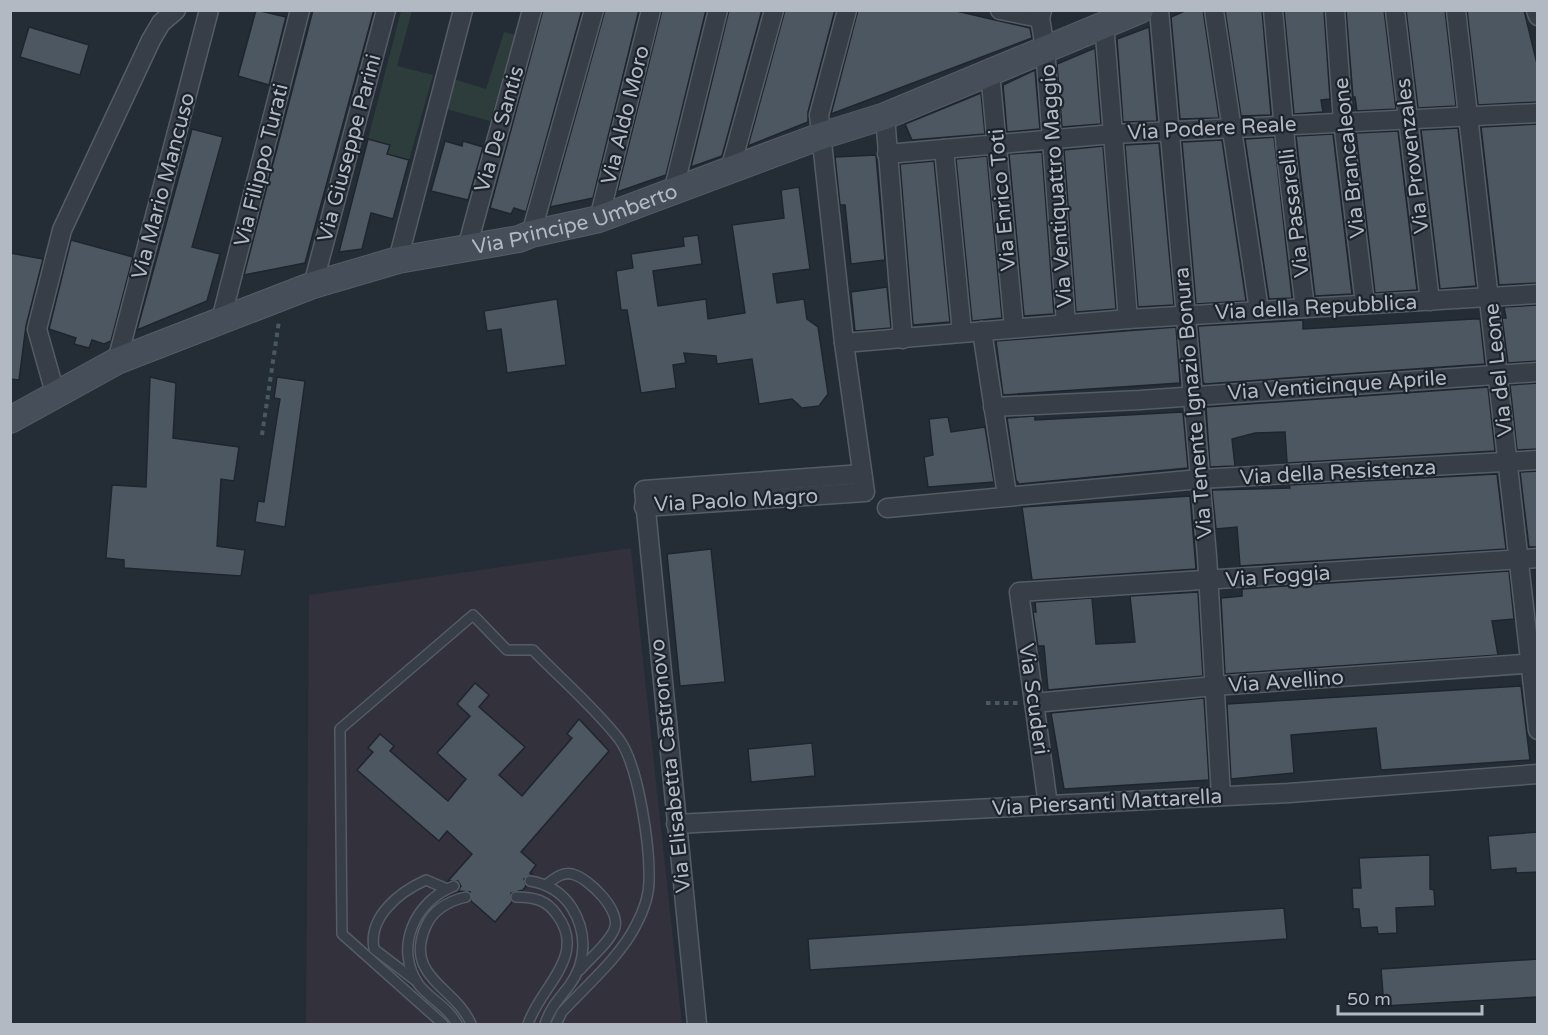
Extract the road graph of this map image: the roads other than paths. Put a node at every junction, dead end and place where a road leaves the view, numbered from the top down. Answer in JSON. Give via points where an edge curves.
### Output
{"nodes":[{"id":1,"x":176,"y":10,"type":"edge"},
{"id":2,"x":209,"y":10,"type":"edge"},
{"id":3,"x":300,"y":10,"type":"edge"},
{"id":4,"x":386,"y":10,"type":"edge"},
{"id":5,"x":463,"y":10,"type":"edge"},
{"id":6,"x":532,"y":10,"type":"edge"},
{"id":7,"x":594,"y":10,"type":"edge"},
{"id":8,"x":651,"y":10,"type":"edge"},
{"id":9,"x":718,"y":10,"type":"edge"},
{"id":10,"x":774,"y":10,"type":"edge"},
{"id":11,"x":847,"y":10,"type":"edge"},
{"id":12,"x":1000,"y":10,"type":"edge"},
{"id":13,"x":1159,"y":10,"type":"edge"},
{"id":14,"x":1214,"y":10,"type":"edge"},
{"id":15,"x":1273,"y":10,"type":"edge"},
{"id":16,"x":1335,"y":10,"type":"edge"},
{"id":17,"x":1395,"y":10,"type":"edge"},
{"id":18,"x":1456,"y":10,"type":"edge"},
{"id":19,"x":1536,"y":10,"type":"edge"},
{"id":20,"x":1041,"y":14,"type":"edge"},
{"id":21,"x":1124,"y":16,"type":"edge"},
{"id":22,"x":1538,"y":16,"type":"edge"},
{"id":23,"x":1045,"y":48,"type":"junction"},
{"id":24,"x":990,"y":72,"type":"junction"},
{"id":25,"x":1538,"y":113,"type":"edge"},
{"id":26,"x":885,"y":116,"type":"junction"},
{"id":27,"x":1468,"y":117,"type":"junction"},
{"id":28,"x":1407,"y":118,"type":"junction"},
{"id":29,"x":1343,"y":121,"type":"junction"},
{"id":30,"x":1283,"y":124,"type":"junction"},
{"id":31,"x":1232,"y":127,"type":"junction"},
{"id":32,"x":1169,"y":131,"type":"junction"},
{"id":33,"x":1113,"y":134,"type":"junction"},
{"id":34,"x":821,"y":136,"type":"junction"},
{"id":35,"x":1051,"y":139,"type":"junction"},
{"id":36,"x":996,"y":144,"type":"junction"},
{"id":37,"x":944,"y":149,"type":"junction"},
{"id":38,"x":887,"y":154,"type":"junction"},
{"id":39,"x":730,"y":170,"type":"junction"},
{"id":40,"x":673,"y":192,"type":"junction"},
{"id":41,"x":599,"y":219,"type":"junction"},
{"id":42,"x":531,"y":234,"type":"junction"},
{"id":43,"x":466,"y":248,"type":"junction"},
{"id":44,"x":398,"y":260,"type":"junction"},
{"id":45,"x":313,"y":285,"type":"junction"},
{"id":46,"x":1538,"y":294,"type":"edge"},
{"id":47,"x":1490,"y":297,"type":"junction"},
{"id":48,"x":1430,"y":301,"type":"junction"},
{"id":49,"x":1365,"y":304,"type":"junction"},
{"id":50,"x":1305,"y":308,"type":"junction"},
{"id":51,"x":1259,"y":310,"type":"junction"},
{"id":52,"x":1184,"y":315,"type":"junction"},
{"id":53,"x":1128,"y":319,"type":"junction"},
{"id":54,"x":221,"y":320,"type":"junction"},
{"id":55,"x":1066,"y":324,"type":"junction"},
{"id":56,"x":1014,"y":328,"type":"junction"},
{"id":57,"x":982,"y":331,"type":"junction"},
{"id":58,"x":962,"y":332,"type":"junction"},
{"id":59,"x":903,"y":339,"type":"junction"},
{"id":60,"x":844,"y":344,"type":"junction"},
{"id":61,"x":117,"y":361,"type":"junction"},
{"id":62,"x":1538,"y":372,"type":"edge"},
{"id":63,"x":1498,"y":374,"type":"junction"},
{"id":64,"x":55,"y":393,"type":"junction"},
{"id":65,"x":1192,"y":396,"type":"junction"},
{"id":66,"x":993,"y":407,"type":"junction"},
{"id":67,"x":10,"y":420,"type":"edge"},
{"id":68,"x":1538,"y":460,"type":"edge"},
{"id":69,"x":1508,"y":462,"type":"junction"},
{"id":70,"x":1200,"y":479,"type":"junction"},
{"id":71,"x":1007,"y":495,"type":"junction"},
{"id":72,"x":645,"y":507,"type":"joint"},
{"id":73,"x":887,"y":508,"type":"dead end"},
{"id":74,"x":1538,"y":558,"type":"edge"},
{"id":75,"x":1519,"y":559,"type":"junction"},
{"id":76,"x":1208,"y":581,"type":"junction"},
{"id":77,"x":1019,"y":592,"type":"joint"},
{"id":78,"x":1534,"y":663,"type":"edge"},
{"id":79,"x":1214,"y":686,"type":"junction"},
{"id":80,"x":1034,"y":703,"type":"junction"},
{"id":81,"x":1538,"y":730,"type":"edge"},
{"id":82,"x":1538,"y":774,"type":"edge"},
{"id":83,"x":1221,"y":796,"type":"junction"},
{"id":84,"x":1048,"y":806,"type":"junction"},
{"id":85,"x":676,"y":824,"type":"junction"},
{"id":86,"x":530,"y":881,"type":"dead end"},
{"id":87,"x":547,"y":884,"type":"junction"},
{"id":88,"x":466,"y":897,"type":"dead end"},
{"id":89,"x":516,"y":897,"type":"dead end"},
{"id":90,"x":577,"y":974,"type":"junction"},
{"id":91,"x":418,"y":982,"type":"junction"},
{"id":92,"x":442,"y":1024,"type":"edge"},
{"id":93,"x":457,"y":1024,"type":"edge"},
{"id":94,"x":471,"y":1024,"type":"edge"},
{"id":95,"x":528,"y":1024,"type":"edge"},
{"id":96,"x":545,"y":1024,"type":"edge"},
{"id":97,"x":556,"y":1024,"type":"edge"},
{"id":98,"x":697,"y":1024,"type":"edge"}],
"edges":[{"from":1,"to":64,"type":"street","via":[[161,23],[151,40],[62,230],[37,329]]},
{"from":2,"to":61,"type":"street","name":"Via Mario Mancuso"},
{"from":3,"to":54,"type":"street","name":"Via Filippo Turati"},
{"from":4,"to":45,"type":"street","name":"Via Giuseppe Parini"},
{"from":5,"to":44,"type":"street"},
{"from":6,"to":43,"type":"street","name":"Via De Santis"},
{"from":7,"to":42,"type":"street"},
{"from":8,"to":41,"type":"street","name":"Via Aldo Moro"},
{"from":9,"to":40,"type":"street"},
{"from":10,"to":39,"type":"street"},
{"from":11,"to":34,"type":"street","name":"Via Paolo Magro","via":[[819,115]]},
{"from":12,"to":20,"type":"street"},
{"from":13,"to":32,"type":"street","name":"Via Tenente Ignazio Bonura"},
{"from":14,"to":31,"type":"street"},
{"from":15,"to":30,"type":"street","name":"Via Passarelli"},
{"from":16,"to":29,"type":"street","name":"Via Brancaleone"},
{"from":17,"to":28,"type":"street","name":"Via Provenzales"},
{"from":18,"to":27,"type":"street","name":"Via del Leone"},
{"from":19,"to":22,"type":"street"},
{"from":20,"to":23,"type":"street","name":"Via Ventiquattro Maggio"},
{"from":21,"to":23,"type":"street","name":"Via Principe Umberto"},
{"from":21,"to":33,"type":"street"},
{"from":23,"to":24,"type":"street","name":"Via Principe Umberto"},
{"from":23,"to":35,"type":"street","name":"Via Ventiquattro Maggio"},
{"from":24,"to":26,"type":"street","name":"Via Principe Umberto"},
{"from":24,"to":36,"type":"street","name":"Via Enrico Toti"},
{"from":25,"to":27,"type":"street","name":"Via Podere Reale"},
{"from":26,"to":34,"type":"street","name":"Via Principe Umberto"},
{"from":26,"to":38,"type":"street"},
{"from":27,"to":28,"type":"street","name":"Via Podere Reale"},
{"from":27,"to":47,"type":"street","name":"Via del Leone"},
{"from":28,"to":29,"type":"street","name":"Via Podere Reale"},
{"from":28,"to":48,"type":"street","name":"Via Provenzales"},
{"from":29,"to":30,"type":"street","name":"Via Podere Reale"},
{"from":29,"to":49,"type":"street","name":"Via Brancaleone"},
{"from":30,"to":31,"type":"street","name":"Via Podere Reale"},
{"from":30,"to":50,"type":"street","name":"Via Passarelli"},
{"from":31,"to":32,"type":"street","name":"Via Podere Reale"},
{"from":31,"to":51,"type":"street"},
{"from":32,"to":33,"type":"street","name":"Via Podere Reale"},
{"from":32,"to":52,"type":"street","name":"Via Tenente Ignazio Bonura"},
{"from":33,"to":35,"type":"street","name":"Via Podere Reale"},
{"from":33,"to":53,"type":"street"},
{"from":34,"to":39,"type":"street","name":"Via Principe Umberto"},
{"from":34,"to":60,"type":"street","name":"Via Paolo Magro"},
{"from":35,"to":36,"type":"street","name":"Via Podere Reale"},
{"from":35,"to":55,"type":"street","name":"Via Ventiquattro Maggio"},
{"from":36,"to":37,"type":"street","name":"Via Podere Reale"},
{"from":36,"to":56,"type":"street","name":"Via Enrico Toti"},
{"from":37,"to":38,"type":"street","name":"Via Podere Reale"},
{"from":37,"to":58,"type":"street"},
{"from":38,"to":59,"type":"street"},
{"from":39,"to":40,"type":"street","name":"Via Principe Umberto"},
{"from":40,"to":41,"type":"street","name":"Via Principe Umberto"},
{"from":41,"to":42,"type":"street","name":"Via Principe Umberto"},
{"from":42,"to":43,"type":"street","name":"Via Principe Umberto"},
{"from":43,"to":44,"type":"street","name":"Via Principe Umberto"},
{"from":44,"to":45,"type":"street","name":"Via Principe Umberto"},
{"from":45,"to":54,"type":"street","name":"Via Principe Umberto"},
{"from":46,"to":47,"type":"street","name":"Via della Repubblica"},
{"from":47,"to":48,"type":"street","name":"Via della Repubblica"},
{"from":47,"to":63,"type":"street","name":"Via del Leone"},
{"from":48,"to":49,"type":"street","name":"Via della Repubblica"},
{"from":49,"to":50,"type":"street","name":"Via della Repubblica"},
{"from":50,"to":51,"type":"street","name":"Via della Repubblica"},
{"from":51,"to":52,"type":"street","name":"Via della Repubblica"},
{"from":52,"to":53,"type":"street","name":"Via della Repubblica"},
{"from":52,"to":65,"type":"street","name":"Via Tenente Ignazio Bonura"},
{"from":53,"to":55,"type":"street","name":"Via della Repubblica"},
{"from":54,"to":61,"type":"street","name":"Via Principe Umberto"},
{"from":55,"to":56,"type":"street","name":"Via della Repubblica"},
{"from":56,"to":57,"type":"street","name":"Via della Repubblica"},
{"from":57,"to":58,"type":"street","name":"Via della Repubblica"},
{"from":57,"to":66,"type":"street"},
{"from":58,"to":59,"type":"street","name":"Via della Repubblica"},
{"from":59,"to":60,"type":"street","name":"Via della Repubblica"},
{"from":60,"to":72,"type":"street","name":"Via Paolo Magro","via":[[863,483],[644,490]]},
{"from":61,"to":64,"type":"street","name":"Via Principe Umberto"},
{"from":62,"to":63,"type":"street","name":"Via Venticinque Aprile"},
{"from":63,"to":65,"type":"street","name":"Via Venticinque Aprile"},
{"from":63,"to":69,"type":"street","name":"Via del Leone"},
{"from":64,"to":67,"type":"street","name":"Via Principe Umberto"},
{"from":65,"to":66,"type":"street","name":"Via Venticinque Aprile"},
{"from":65,"to":70,"type":"street","name":"Via Tenente Ignazio Bonura"},
{"from":66,"to":71,"type":"street"},
{"from":68,"to":69,"type":"street","name":"Via della Resistenza"},
{"from":69,"to":70,"type":"street","name":"Via della Resistenza"},
{"from":69,"to":75,"type":"street","name":"Via del Leone"},
{"from":70,"to":71,"type":"street","name":"Via della Resistenza"},
{"from":70,"to":76,"type":"street","name":"Via Tenente Ignazio Bonura"},
{"from":71,"to":73,"type":"street","name":"Via della Resistenza"},
{"from":72,"to":85,"type":"street","name":"Via Elisabetta Castronovo"},
{"from":74,"to":75,"type":"street","name":"Via Foggia"},
{"from":75,"to":76,"type":"street","name":"Via Foggia"},
{"from":75,"to":78,"type":"street","name":"Via del Leone"},
{"from":76,"to":77,"type":"street","name":"Via Foggia"},
{"from":76,"to":79,"type":"street","name":"Via Tenente Ignazio Bonura"},
{"from":77,"to":80,"type":"street","name":"Via Scuderi"},
{"from":78,"to":79,"type":"street","name":"Via Avellino"},
{"from":78,"to":81,"type":"street","name":"Via del Leone"},
{"from":79,"to":80,"type":"street","name":"Via Avellino"},
{"from":79,"to":83,"type":"street","name":"Via Tenente Ignazio Bonura"},
{"from":80,"to":84,"type":"street","name":"Via Scuderi"},
{"from":82,"to":83,"type":"street","name":"Via Piersanti Mattarella"},
{"from":83,"to":84,"type":"street","name":"Via Piersanti Mattarella"},
{"from":84,"to":85,"type":"street","name":"Via Piersanti Mattarella"},
{"from":85,"to":98,"type":"street","name":"Via Elisabetta Castronovo"},
{"from":86,"to":87,"type":"lane"},
{"from":87,"to":90,"type":"lane","via":[[569,903],[582,929],[582,959]]},
{"from":87,"to":90,"type":"lane","via":[[561,874],[574,874],[603,895],[615,917],[615,930]]},
{"from":88,"to":94,"type":"lane","via":[[434,913],[424,932],[421,954],[429,975],[462,1007]]},
{"from":89,"to":95,"type":"lane","via":[[530,897],[549,906],[562,922],[568,944],[563,967]]},
{"from":90,"to":96,"type":"lane","via":[[551,1007]]},
{"from":91,"to":91,"type":"lane","via":[[374,950],[372,937],[382,914],[407,889],[426,880],[450,888],[425,904],[411,927],[408,955]]},
{"from":91,"to":93,"type":"lane"},
{"from":92,"to":97,"type":"lane","via":[[342,934],[340,729],[473,615],[507,650],[533,650],[574,692],[619,740],[630,759],[636,783],[650,883],[644,906],[631,933],[562,1012]]}]}
